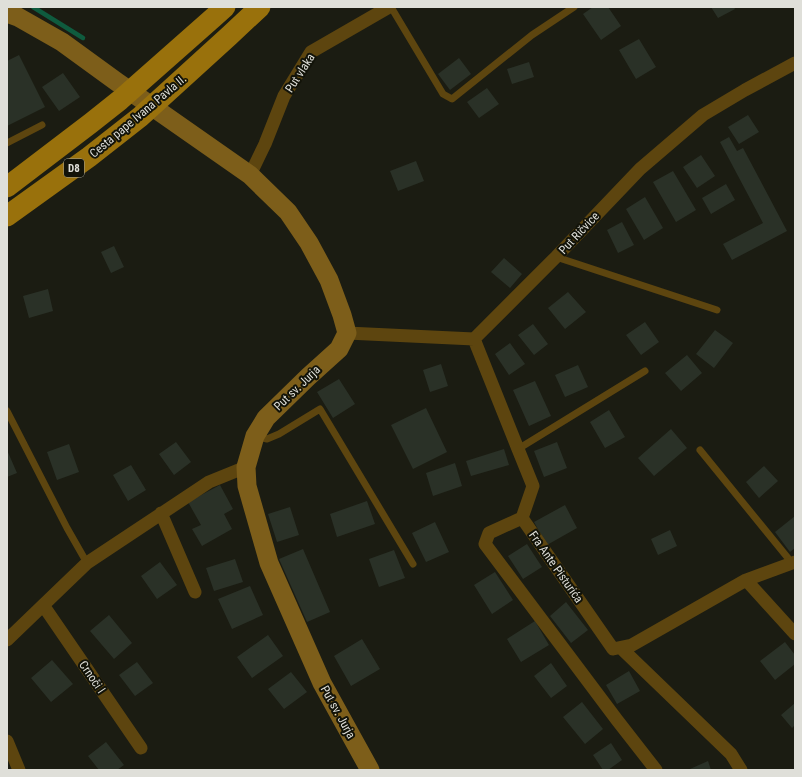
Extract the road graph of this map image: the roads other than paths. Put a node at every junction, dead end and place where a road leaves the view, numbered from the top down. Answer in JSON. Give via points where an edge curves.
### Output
{"nodes":[{"id":1,"x":225,"y":7,"type":"edge"},
{"id":2,"x":260,"y":7,"type":"edge"},
{"id":3,"x":390,"y":7,"type":"edge"},
{"id":4,"x":574,"y":7,"type":"edge"},
{"id":5,"x":7,"y":13,"type":"edge"},
{"id":6,"x":795,"y":63,"type":"edge"},
{"id":7,"x":118,"y":91,"type":"junction"},
{"id":8,"x":42,"y":125,"type":"dead end"},
{"id":9,"x":7,"y":142,"type":"edge"},
{"id":10,"x":250,"y":175,"type":"junction"},
{"id":11,"x":7,"y":187,"type":"edge"},
{"id":12,"x":7,"y":216,"type":"edge"},
{"id":13,"x":556,"y":257,"type":"junction"},
{"id":14,"x":717,"y":310,"type":"dead end"},
{"id":15,"x":346,"y":333,"type":"junction"},
{"id":16,"x":474,"y":339,"type":"junction"},
{"id":17,"x":645,"y":372,"type":"dead end"},
{"id":18,"x":7,"y":411,"type":"edge"},
{"id":19,"x":255,"y":436,"type":"junction"},
{"id":20,"x":518,"y":450,"type":"junction"},
{"id":21,"x":700,"y":450,"type":"dead end"},
{"id":22,"x":246,"y":467,"type":"junction"},
{"id":23,"x":161,"y":513,"type":"junction"},
{"id":24,"x":522,"y":518,"type":"junction"},
{"id":25,"x":794,"y":562,"type":"edge"},
{"id":26,"x":87,"y":563,"type":"junction"},
{"id":27,"x":412,"y":564,"type":"dead end"},
{"id":28,"x":746,"y":580,"type":"junction"},
{"id":29,"x":195,"y":592,"type":"dead end"},
{"id":30,"x":43,"y":605,"type":"junction"},
{"id":31,"x":795,"y":634,"type":"edge"},
{"id":32,"x":7,"y":640,"type":"edge"},
{"id":33,"x":621,"y":648,"type":"junction"},
{"id":34,"x":7,"y":741,"type":"edge"},
{"id":35,"x":141,"y":748,"type":"dead end"},
{"id":36,"x":19,"y":770,"type":"edge"},
{"id":37,"x":370,"y":770,"type":"edge"},
{"id":38,"x":656,"y":770,"type":"edge"},
{"id":39,"x":741,"y":770,"type":"edge"}],
"edges":[{"from":1,"to":7,"type":"main road","name":"Cesta pape Ivana Pavla II.","number":"D8","via":[[143,80]]},
{"from":2,"to":12,"type":"main road","name":"Cesta pape Ivana Pavla II.","number":"D8","via":[[140,117]]},
{"from":3,"to":4,"type":"lane","via":[[443,94],[452,99],[532,35]]},
{"from":3,"to":10,"type":"street","name":"Put vlaka","via":[[311,52],[284,96]]},
{"from":5,"to":7,"type":"street","via":[[62,42]]},
{"from":6,"to":13,"type":"street","name":"Put Ričvice","via":[[703,115],[640,168]]},
{"from":7,"to":10,"type":"street"},
{"from":7,"to":11,"type":"main road","name":"Cesta pape Ivana Pavla II.","number":"D8","via":[[91,123]]},
{"from":8,"to":9,"type":"lane"},
{"from":10,"to":15,"type":"street","via":[[288,212],[309,243],[329,280]]},
{"from":13,"to":14,"type":"lane"},
{"from":13,"to":16,"type":"street","name":"Put Ričvice"},
{"from":15,"to":16,"type":"street"},
{"from":15,"to":19,"type":"street","name":"Put sv. Jurja","via":[[339,348],[266,418]]},
{"from":16,"to":20,"type":"street","name":"Fra Ante Pisturića"},
{"from":17,"to":20,"type":"lane"},
{"from":18,"to":26,"type":"lane"},
{"from":19,"to":22,"type":"street","name":"Put sv. Jurja"},
{"from":19,"to":27,"type":"lane","via":[[267,439],[320,409]]},
{"from":20,"to":24,"type":"street","name":"Fra Ante Pisturića","via":[[533,486]]},
{"from":21,"to":25,"type":"lane"},
{"from":22,"to":23,"type":"street","via":[[209,482]]},
{"from":22,"to":37,"type":"street","name":"Put sv. Jurja","via":[[247,486],[270,563],[322,683]]},
{"from":23,"to":26,"type":"street"},
{"from":23,"to":29,"type":"street"},
{"from":24,"to":33,"type":"street","name":"Fra Ante Pisturića","via":[[613,649]]},
{"from":24,"to":38,"type":"street","via":[[489,533],[485,544]]},
{"from":25,"to":28,"type":"street"},
{"from":26,"to":30,"type":"street"},
{"from":28,"to":31,"type":"street"},
{"from":28,"to":33,"type":"street","via":[[632,645]]},
{"from":30,"to":32,"type":"street"},
{"from":30,"to":35,"type":"street","name":"Crnoči l"},
{"from":33,"to":39,"type":"street","via":[[731,754]]},
{"from":34,"to":36,"type":"street"}]}
